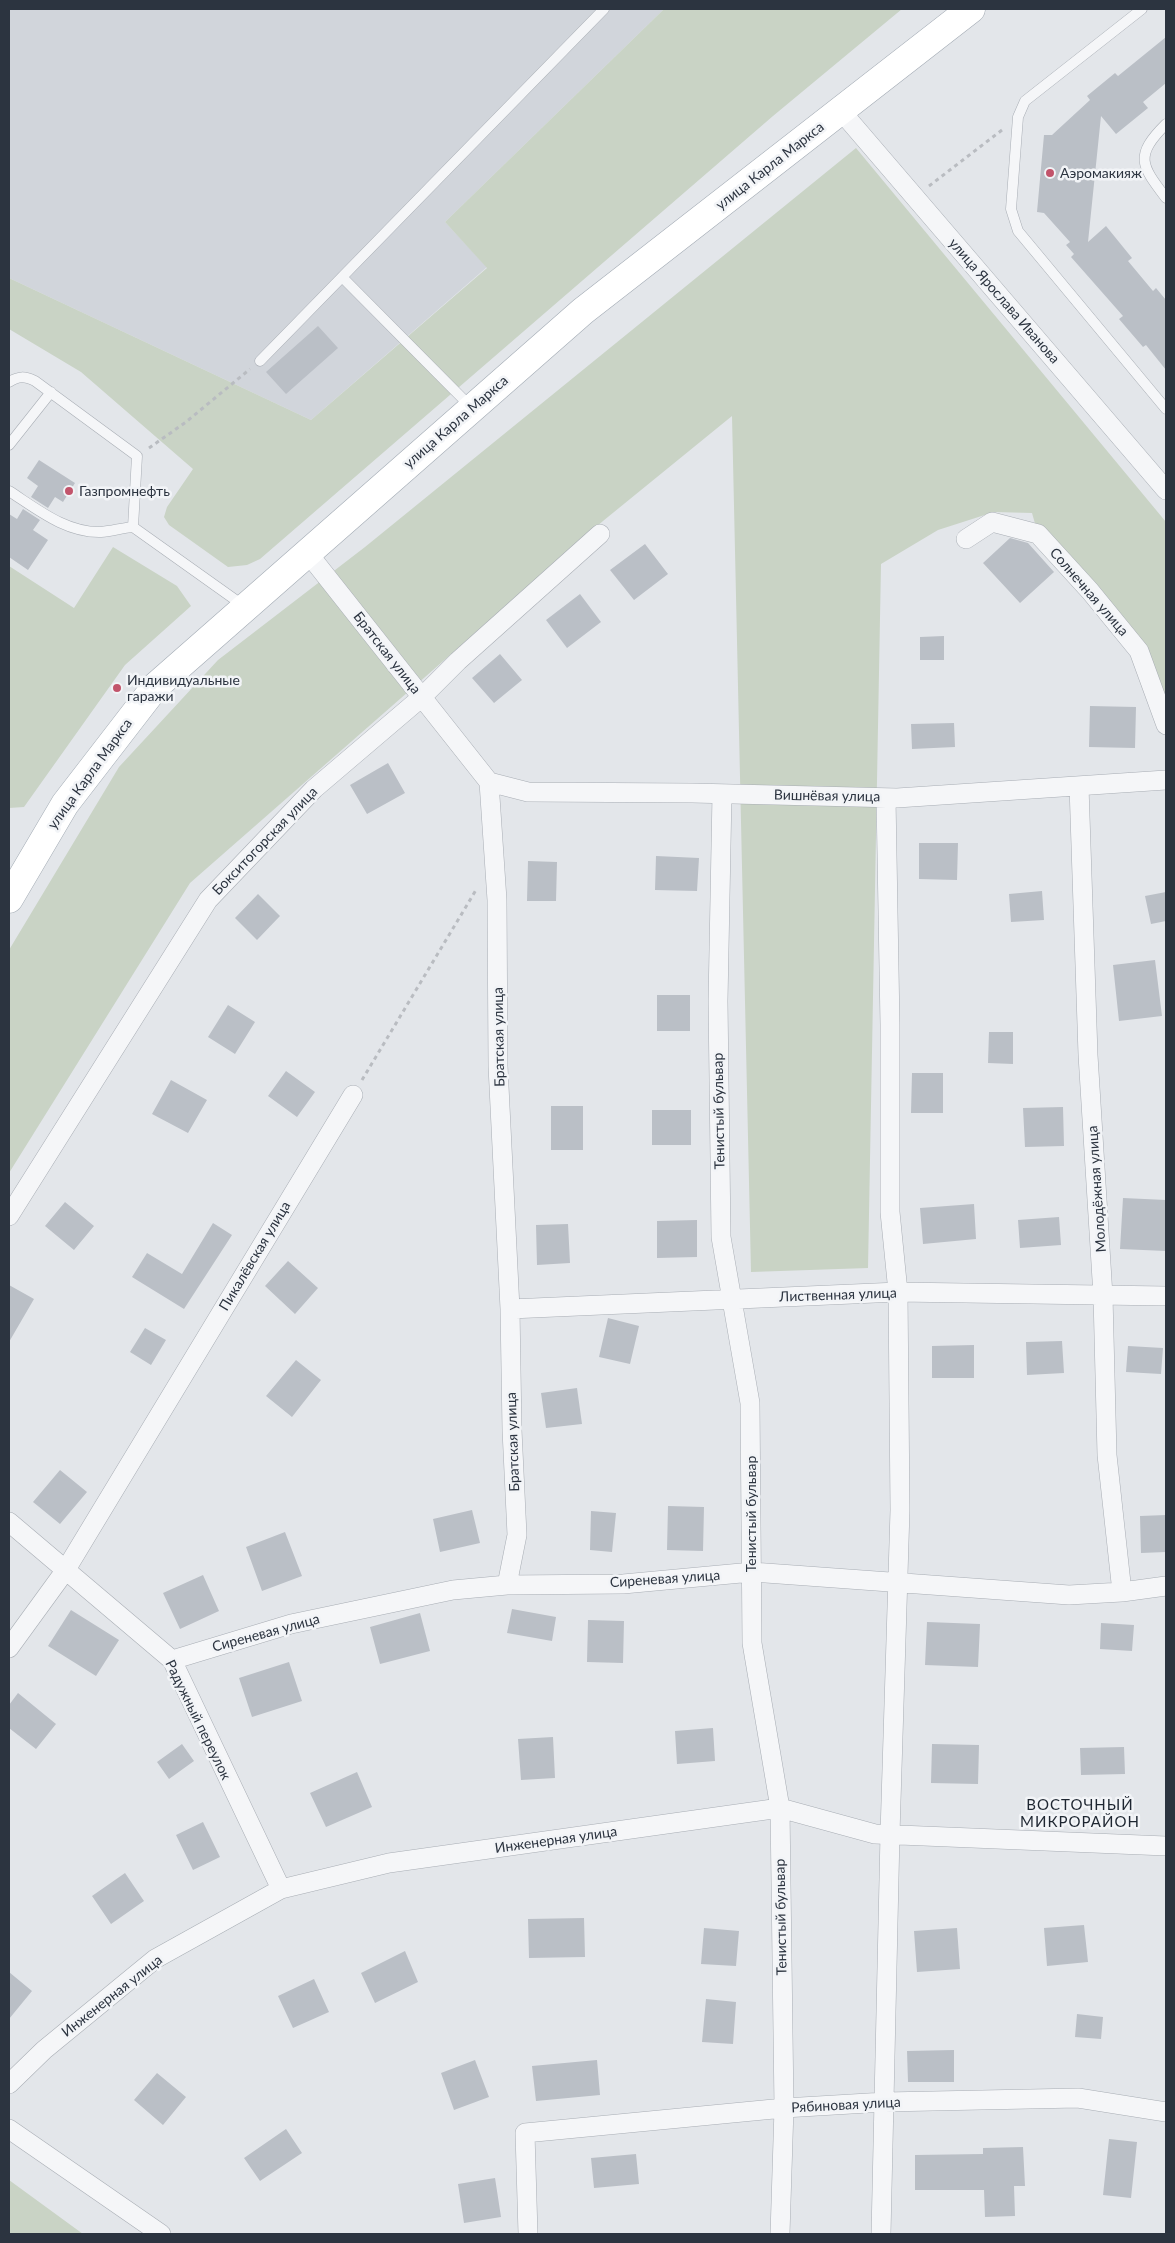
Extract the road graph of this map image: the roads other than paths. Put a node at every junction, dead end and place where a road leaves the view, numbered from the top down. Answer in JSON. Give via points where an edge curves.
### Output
{"nodes":[{"id":1,"x":604,"y":9,"type":"edge"},
{"id":2,"x":971,"y":9,"type":"edge"},
{"id":3,"x":1142,"y":9,"type":"edge"},
{"id":4,"x":841,"y":112,"type":"junction"},
{"id":5,"x":1166,"y":124,"type":"edge"},
{"id":6,"x":1166,"y":198,"type":"edge"},
{"id":7,"x":342,"y":277,"type":"junction"},
{"id":8,"x":260,"y":360,"type":"road end"},
{"id":9,"x":9,"y":382,"type":"edge"},
{"id":10,"x":51,"y":392,"type":"junction"},
{"id":11,"x":472,"y":408,"type":"junction"},
{"id":12,"x":1166,"y":409,"type":"edge"},
{"id":13,"x":9,"y":445,"type":"edge"},
{"id":14,"x":1166,"y":490,"type":"edge"},
{"id":15,"x":9,"y":491,"type":"edge"},
{"id":16,"x":133,"y":527,"type":"junction"},
{"id":17,"x":600,"y":534,"type":"dead end"},
{"id":18,"x":966,"y":539,"type":"dead end"},
{"id":19,"x":307,"y":552,"type":"junction"},
{"id":20,"x":244,"y":606,"type":"junction"},
{"id":21,"x":422,"y":697,"type":"junction"},
{"id":22,"x":1166,"y":725,"type":"edge"},
{"id":23,"x":1166,"y":780,"type":"edge"},
{"id":24,"x":488,"y":782,"type":"junction"},
{"id":25,"x":1079,"y":786,"type":"junction"},
{"id":26,"x":722,"y":794,"type":"junction"},
{"id":27,"x":886,"y":798,"type":"junction"},
{"id":28,"x":9,"y":900,"type":"edge"},
{"id":29,"x":353,"y":1095,"type":"road end"},
{"id":30,"x":9,"y":1216,"type":"edge"},
{"id":31,"x":898,"y":1292,"type":"junction"},
{"id":32,"x":1103,"y":1296,"type":"junction"},
{"id":33,"x":1166,"y":1296,"type":"edge"},
{"id":34,"x":732,"y":1300,"type":"junction"},
{"id":35,"x":510,"y":1309,"type":"junction"},
{"id":36,"x":9,"y":1522,"type":"edge"},
{"id":37,"x":66,"y":1571,"type":"junction"},
{"id":38,"x":752,"y":1572,"type":"junction"},
{"id":39,"x":898,"y":1584,"type":"junction"},
{"id":40,"x":507,"y":1585,"type":"junction"},
{"id":41,"x":1166,"y":1586,"type":"edge"},
{"id":42,"x":1122,"y":1592,"type":"junction"},
{"id":43,"x":9,"y":1648,"type":"edge"},
{"id":44,"x":172,"y":1660,"type":"junction"},
{"id":45,"x":780,"y":1808,"type":"junction"},
{"id":46,"x":890,"y":1834,"type":"junction"},
{"id":47,"x":1166,"y":1846,"type":"edge"},
{"id":48,"x":281,"y":1889,"type":"junction"},
{"id":49,"x":9,"y":2084,"type":"edge"},
{"id":50,"x":885,"y":2102,"type":"junction"},
{"id":51,"x":784,"y":2108,"type":"junction"},
{"id":52,"x":1166,"y":2112,"type":"edge"},
{"id":53,"x":9,"y":2129,"type":"edge"},
{"id":54,"x":160,"y":2234,"type":"edge"},
{"id":55,"x":528,"y":2234,"type":"edge"},
{"id":56,"x":780,"y":2234,"type":"edge"},
{"id":57,"x":881,"y":2234,"type":"edge"}],
"edges":[{"from":1,"to":7,"type":"lane"},
{"from":2,"to":4,"type":"main road","name":"улица Карла Маркса"},
{"from":3,"to":12,"type":"lane","via":[[1025,101],[1018,118],[1012,209],[1018,231]]},
{"from":4,"to":11,"type":"main road","name":"улица Карла Маркса","via":[[584,311]]},
{"from":4,"to":14,"type":"street","name":"улица Ярослава Иванова"},
{"from":5,"to":6,"type":"lane","via":[[1151,139],[1144,152],[1146,171]]},
{"from":7,"to":8,"type":"lane"},
{"from":7,"to":11,"type":"lane"},
{"from":9,"to":10,"type":"lane","via":[[26,376]]},
{"from":10,"to":13,"type":"lane"},
{"from":10,"to":16,"type":"lane","via":[[137,456]]},
{"from":11,"to":19,"type":"main road","name":"улица Карла Маркса"},
{"from":15,"to":16,"type":"lane","via":[[60,523],[77,529],[101,532]]},
{"from":16,"to":20,"type":"lane"},
{"from":17,"to":21,"type":"street","name":"Бокситогорская улица"},
{"from":18,"to":22,"type":"street","name":"Солнечная улица","via":[[992,522],[1038,534],[1139,651]]},
{"from":19,"to":20,"type":"main road","name":"улица Карла Маркса"},
{"from":19,"to":21,"type":"street","name":"Братская улица"},
{"from":20,"to":28,"type":"main road","name":"улица Карла Маркса","via":[[156,686],[65,804],[19,872]]},
{"from":21,"to":24,"type":"street","name":"Братская улица"},
{"from":21,"to":30,"type":"street","name":"Бокситогорская улица","via":[[314,789],[208,900]]},
{"from":23,"to":25,"type":"street","name":"Вишнёвая улица"},
{"from":24,"to":26,"type":"street","name":"Вишнёвая улица","via":[[528,792]]},
{"from":24,"to":35,"type":"street","name":"Братская улица","via":[[498,900],[498,1066]]},
{"from":25,"to":27,"type":"street","name":"Вишнёвая улица"},
{"from":25,"to":32,"type":"street","name":"Молодёжная улица","via":[[1088,1055]]},
{"from":26,"to":27,"type":"street","name":"Вишнёвая улица"},
{"from":26,"to":34,"type":"street","name":"Тенистый бульвар","via":[[718,1001],[721,1237]]},
{"from":27,"to":31,"type":"street","via":[[890,1212]]},
{"from":29,"to":37,"type":"street","name":"Пикалёвская улица"},
{"from":31,"to":32,"type":"street","name":"Лиственная улица"},
{"from":31,"to":34,"type":"street","name":"Лиственная улица"},
{"from":31,"to":39,"type":"street"},
{"from":32,"to":33,"type":"street","name":"Лиственная улица"},
{"from":32,"to":42,"type":"street","name":"Молодёжная улица","via":[[1107,1455]]},
{"from":34,"to":35,"type":"street","name":"Лиственная улица"},
{"from":34,"to":38,"type":"street","name":"Тенистый бульвар","via":[[750,1403]]},
{"from":35,"to":40,"type":"street","name":"Братская улица","via":[[517,1535]]},
{"from":36,"to":37,"type":"street","name":"Радужный переулок"},
{"from":37,"to":43,"type":"street","name":"Пикалёвская улица"},
{"from":37,"to":44,"type":"street","name":"Радужный переулок"},
{"from":38,"to":39,"type":"street","name":"Сиреневая улица"},
{"from":38,"to":40,"type":"street","name":"Сиреневая улица","via":[[623,1584]]},
{"from":38,"to":45,"type":"street","name":"Тенистый бульвар","via":[[752,1644]]},
{"from":39,"to":42,"type":"street","name":"Сиреневая улица","via":[[1069,1596]]},
{"from":39,"to":46,"type":"street"},
{"from":40,"to":44,"type":"street","name":"Сиреневая улица","via":[[453,1590],[301,1622]]},
{"from":41,"to":42,"type":"street","name":"Сиреневая улица"},
{"from":44,"to":48,"type":"street","name":"Радужный переулок"},
{"from":45,"to":46,"type":"street","name":"Инженерная улица","via":[[875,1834]]},
{"from":45,"to":48,"type":"street","name":"Инженерная улица","via":[[389,1863]]},
{"from":45,"to":51,"type":"street","name":"Тенистый бульвар"},
{"from":46,"to":47,"type":"street","name":"Инженерная улица"},
{"from":46,"to":50,"type":"street"},
{"from":48,"to":49,"type":"street","name":"Инженерная улица","via":[[155,1959],[44,2050]]},
{"from":50,"to":51,"type":"street","name":"Рябиновая улица"},
{"from":50,"to":52,"type":"street","name":"Рябиновая улица","via":[[1078,2098]]},
{"from":50,"to":57,"type":"street"},
{"from":51,"to":55,"type":"street","name":"Рябиновая улица","via":[[525,2134]]},
{"from":51,"to":56,"type":"street","name":"Тенистый бульвар"},
{"from":53,"to":54,"type":"street"}]}
